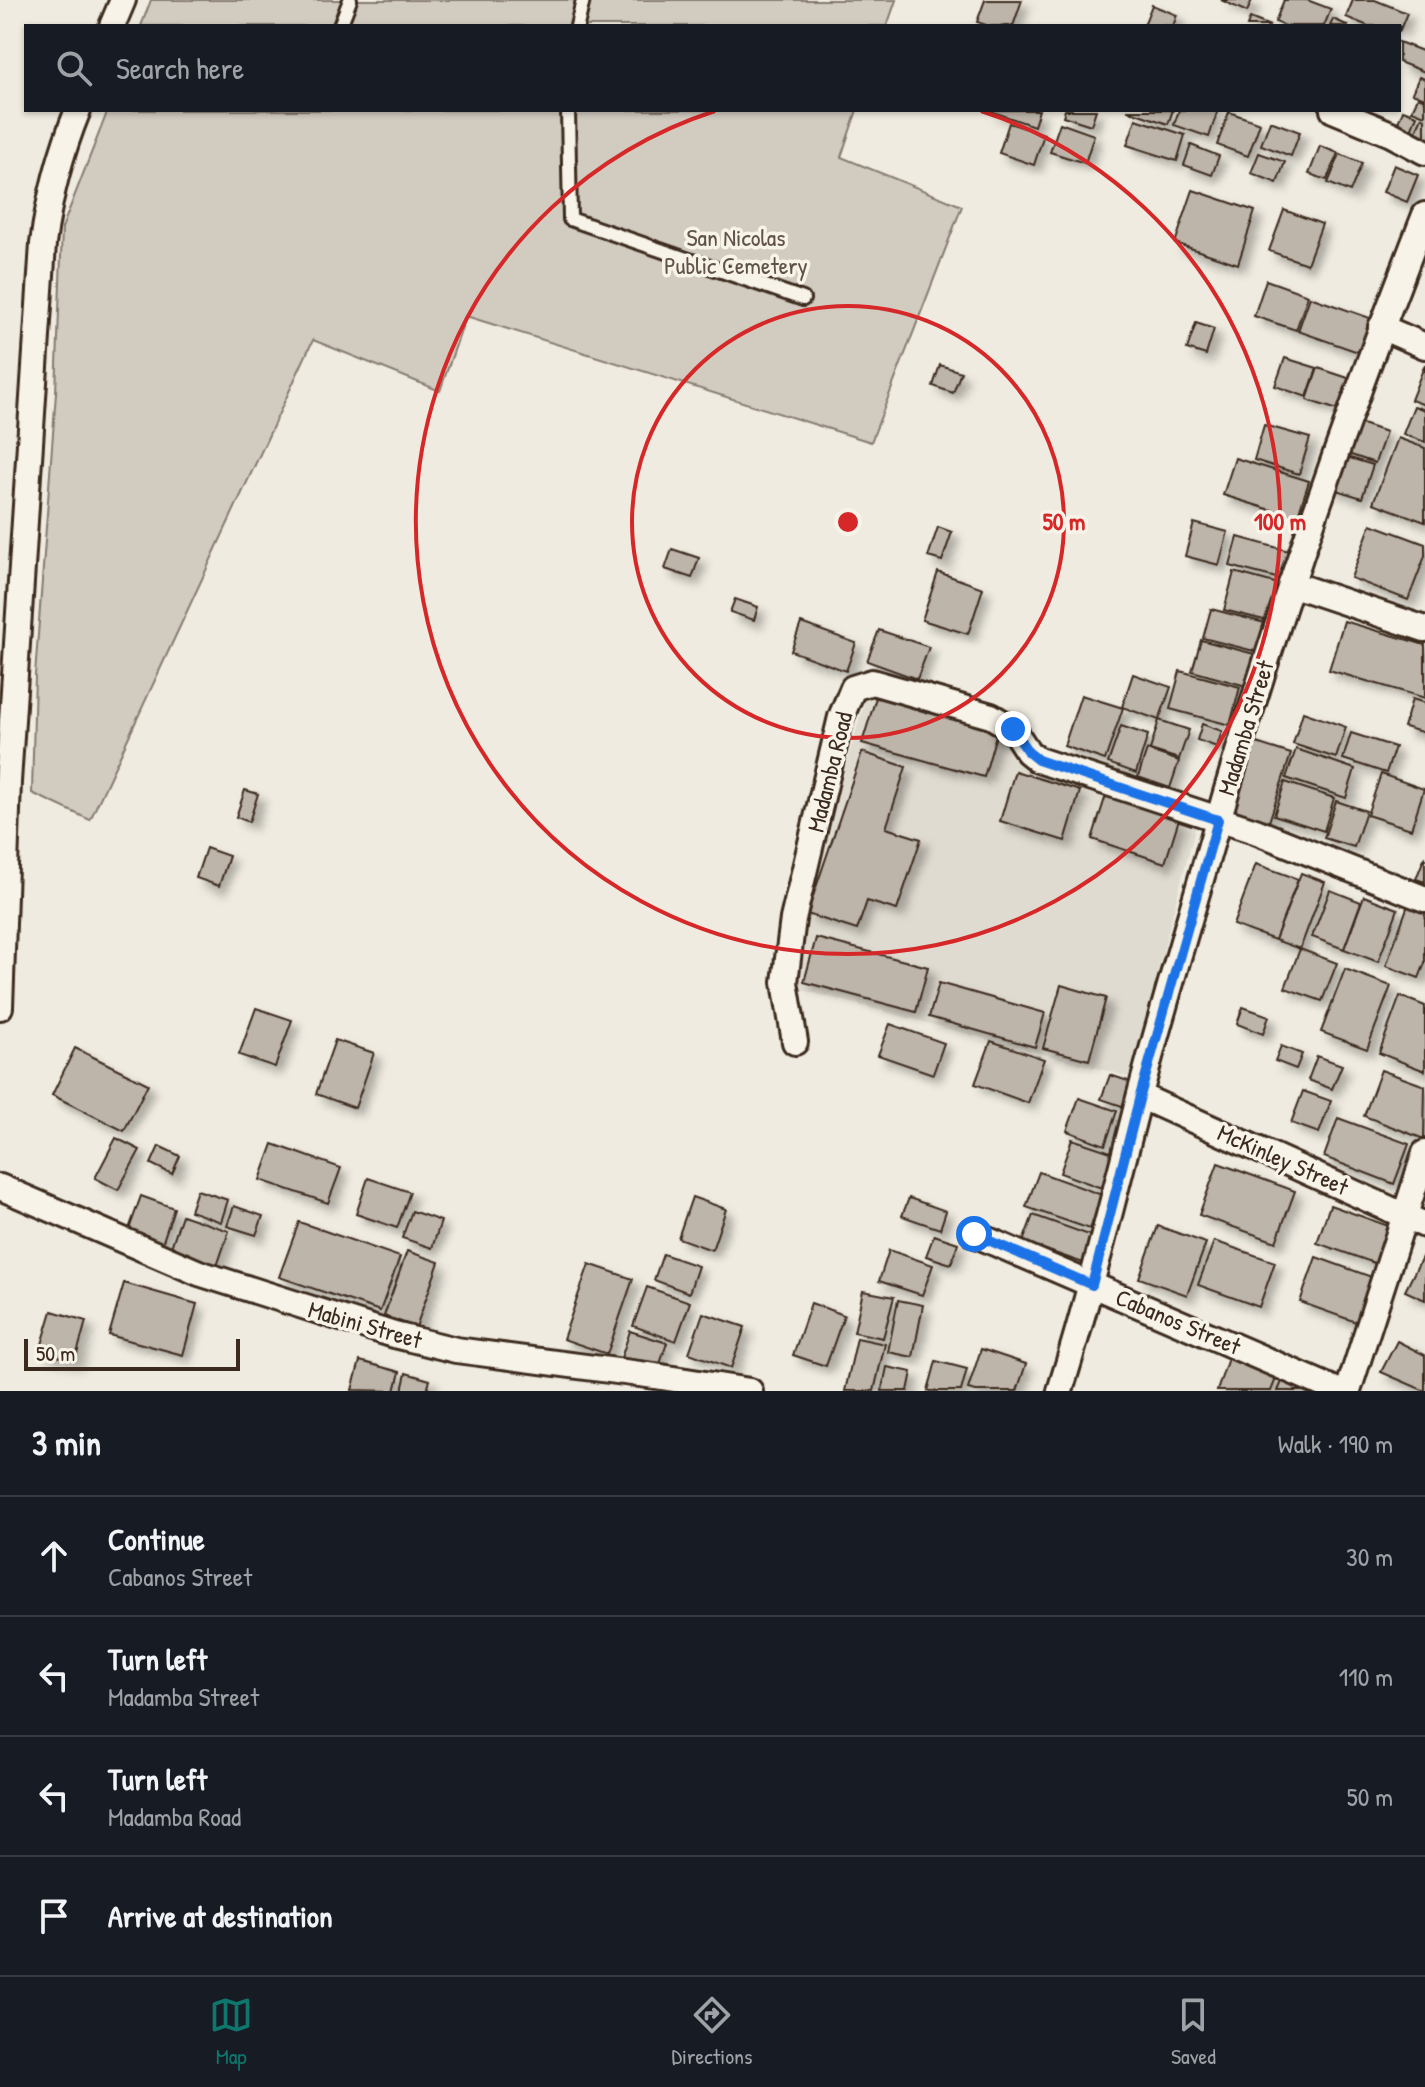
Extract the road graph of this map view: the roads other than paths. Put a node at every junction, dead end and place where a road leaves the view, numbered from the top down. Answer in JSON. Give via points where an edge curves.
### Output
{"nodes":[{"id":1,"x":123,"y":0,"type":"edge"},
{"id":2,"x":350,"y":0,"type":"edge"},
{"id":3,"x":583,"y":0,"type":"edge"},
{"id":4,"x":113,"y":24,"type":"edge"},
{"id":5,"x":341,"y":24,"type":"edge"},
{"id":6,"x":577,"y":24,"type":"edge"},
{"id":7,"x":77,"y":112,"type":"edge"},
{"id":8,"x":568,"y":112,"type":"edge"},
{"id":9,"x":1338,"y":112,"type":"edge"},
{"id":10,"x":1425,"y":152,"type":"edge"},
{"id":11,"x":1425,"y":215,"type":"edge"},
{"id":12,"x":803,"y":299,"type":"dead end"},
{"id":13,"x":1381,"y":327,"type":"junction"},
{"id":14,"x":1425,"y":346,"type":"edge"},
{"id":15,"x":1291,"y":584,"type":"junction"},
{"id":16,"x":1425,"y":629,"type":"edge"},
{"id":17,"x":1218,"y":820,"type":"junction"},
{"id":18,"x":1425,"y":899,"type":"edge"},
{"id":19,"x":0,"y":1007,"type":"edge"},
{"id":20,"x":795,"y":1042,"type":"dead end"},
{"id":21,"x":1140,"y":1096,"type":"junction"},
{"id":22,"x":1425,"y":1153,"type":"edge"},
{"id":23,"x":0,"y":1187,"type":"edge"},
{"id":24,"x":1415,"y":1220,"type":"edge"},
{"id":25,"x":974,"y":1234,"type":"dead end"},
{"id":26,"x":1092,"y":1285,"type":"junction"},
{"id":27,"x":694,"y":1386,"type":"edge"},
{"id":28,"x":750,"y":1391,"type":"edge"},
{"id":29,"x":1060,"y":1391,"type":"edge"},
{"id":30,"x":1338,"y":1391,"type":"edge"},
{"id":31,"x":1348,"y":1391,"type":"edge"}],
"edges":[{"from":1,"to":4,"type":"street"},
{"from":2,"to":5,"type":"lane"},
{"from":3,"to":6,"type":"lane"},
{"from":7,"to":19,"type":"street","via":[[48,203],[43,244],[8,782]]},
{"from":8,"to":12,"type":"lane","via":[[570,219]]},
{"from":9,"to":10,"type":"street"},
{"from":11,"to":13,"type":"street","name":"Madamba Street"},
{"from":13,"to":14,"type":"street"},
{"from":13,"to":15,"type":"street","name":"Madamba Street"},
{"from":15,"to":16,"type":"street"},
{"from":15,"to":17,"type":"street","name":"Madamba Street"},
{"from":17,"to":18,"type":"street","name":"Madamba Road"},
{"from":17,"to":20,"type":"street","name":"Madamba Road","via":[[1038,760],[1013,729],[991,716],[872,682],[853,688],[841,717],[793,919],[785,982]]},
{"from":17,"to":21,"type":"street","name":"Madamba Street"},
{"from":21,"to":24,"type":"street","name":"McKinley Street"},
{"from":21,"to":26,"type":"street","name":"Madamba Street"},
{"from":22,"to":24,"type":"street"},
{"from":23,"to":27,"type":"street","name":"Mabini Street","via":[[199,1273],[394,1335],[456,1350]]},
{"from":24,"to":31,"type":"street"},
{"from":25,"to":26,"type":"street","name":"Cabanos Street"},
{"from":26,"to":29,"type":"street","name":"Madamba Street"},
{"from":26,"to":30,"type":"street","name":"Cabanos Street"},
{"from":27,"to":28,"type":"street","name":"Mabini Street"}]}
